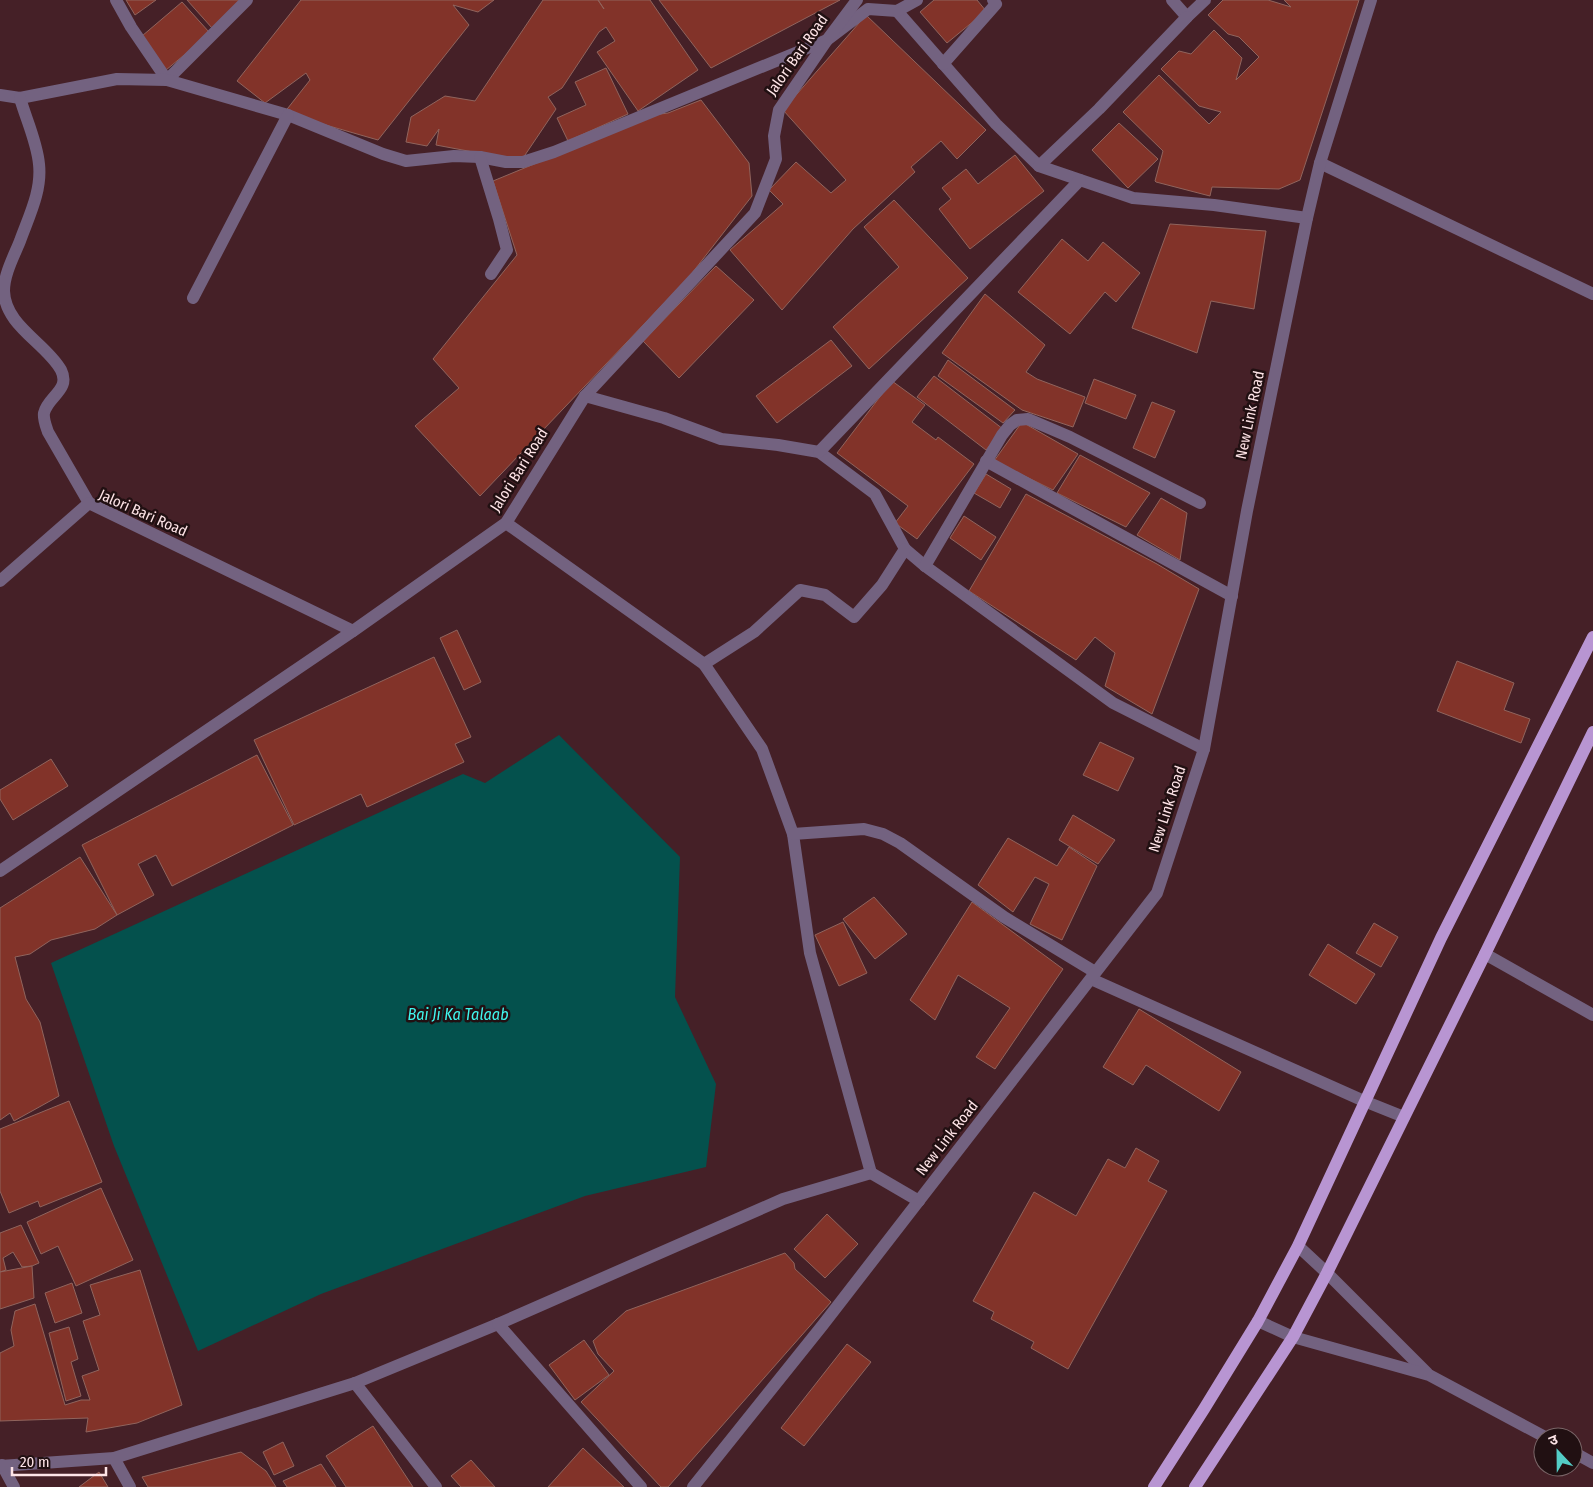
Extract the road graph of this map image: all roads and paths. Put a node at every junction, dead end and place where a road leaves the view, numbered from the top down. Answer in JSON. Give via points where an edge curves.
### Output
{"nodes":[{"id":1,"x":116,"y":0,"type":"edge"},
{"id":2,"x":247,"y":0,"type":"edge"},
{"id":3,"x":857,"y":0,"type":"edge"},
{"id":4,"x":917,"y":0,"type":"edge"},
{"id":5,"x":1172,"y":0,"type":"edge"},
{"id":6,"x":1205,"y":0,"type":"edge"},
{"id":7,"x":1371,"y":0,"type":"edge"},
{"id":8,"x":997,"y":1,"type":"edge"},
{"id":9,"x":897,"y":12,"type":"junction"},
{"id":10,"x":1187,"y":17,"type":"junction"},
{"id":11,"x":827,"y":40,"type":"junction"},
{"id":12,"x":943,"y":64,"type":"junction"},
{"id":13,"x":167,"y":80,"type":"junction"},
{"id":14,"x":0,"y":96,"type":"edge"},
{"id":15,"x":20,"y":98,"type":"junction"},
{"id":16,"x":288,"y":115,"type":"junction"},
{"id":17,"x":480,"y":157,"type":"junction"},
{"id":18,"x":1320,"y":163,"type":"junction"},
{"id":19,"x":1038,"y":166,"type":"junction"},
{"id":20,"x":1080,"y":180,"type":"junction"},
{"id":21,"x":1307,"y":218,"type":"junction"},
{"id":22,"x":491,"y":274,"type":"dead end"},
{"id":23,"x":1593,"y":294,"type":"edge"},
{"id":24,"x":193,"y":298,"type":"dead end"},
{"id":25,"x":585,"y":396,"type":"junction"},
{"id":26,"x":819,"y":452,"type":"junction"},
{"id":27,"x":986,"y":461,"type":"junction"},
{"id":28,"x":89,"y":503,"type":"junction"},
{"id":29,"x":1200,"y":503,"type":"dead end"},
{"id":30,"x":506,"y":523,"type":"junction"},
{"id":31,"x":905,"y":549,"type":"junction"},
{"id":32,"x":925,"y":566,"type":"junction"},
{"id":33,"x":0,"y":581,"type":"edge"},
{"id":34,"x":1232,"y":596,"type":"junction"},
{"id":35,"x":353,"y":631,"type":"junction"},
{"id":36,"x":1593,"y":637,"type":"edge"},
{"id":37,"x":704,"y":664,"type":"junction"},
{"id":38,"x":1593,"y":732,"type":"edge"},
{"id":39,"x":1204,"y":749,"type":"junction"},
{"id":40,"x":793,"y":834,"type":"junction"},
{"id":41,"x":2,"y":864,"type":"edge"},
{"id":42,"x":1485,"y":954,"type":"junction"},
{"id":43,"x":1093,"y":976,"type":"junction"},
{"id":44,"x":1593,"y":1015,"type":"edge"},
{"id":45,"x":1364,"y":1101,"type":"junction"},
{"id":46,"x":1404,"y":1117,"type":"junction"},
{"id":47,"x":871,"y":1173,"type":"junction"},
{"id":48,"x":919,"y":1201,"type":"junction"},
{"id":49,"x":1298,"y":1246,"type":"junction"},
{"id":50,"x":1327,"y":1273,"type":"junction"},
{"id":51,"x":1258,"y":1321,"type":"junction"},
{"id":52,"x":498,"y":1324,"type":"junction"},
{"id":53,"x":1293,"y":1337,"type":"junction"},
{"id":54,"x":1429,"y":1375,"type":"junction"},
{"id":55,"x":355,"y":1383,"type":"junction"},
{"id":56,"x":1533,"y":1431,"type":"edge"},
{"id":57,"x":114,"y":1458,"type":"junction"},
{"id":58,"x":1,"y":1466,"type":"edge"},
{"id":59,"x":14,"y":1487,"type":"edge"},
{"id":60,"x":130,"y":1487,"type":"edge"},
{"id":61,"x":436,"y":1487,"type":"edge"},
{"id":62,"x":641,"y":1487,"type":"edge"},
{"id":63,"x":693,"y":1487,"type":"edge"},
{"id":64,"x":1154,"y":1487,"type":"edge"},
{"id":65,"x":1195,"y":1487,"type":"edge"}],
"edges":[{"from":1,"to":13,"type":"street"},
{"from":2,"to":13,"type":"street"},
{"from":3,"to":11,"type":"street","name":"Jalori Bari Road"},
{"from":4,"to":9,"type":"street"},
{"from":5,"to":10,"type":"street"},
{"from":6,"to":10,"type":"street"},
{"from":7,"to":18,"type":"street","name":"New Link Road"},
{"from":8,"to":12,"type":"street"},
{"from":9,"to":11,"type":"street","via":[[868,9]]},
{"from":9,"to":12,"type":"street"},
{"from":10,"to":19,"type":"street","via":[[1099,109]]},
{"from":11,"to":17,"type":"street","via":[[539,158],[506,162]]},
{"from":11,"to":25,"type":"street","name":"Jalori Bari Road","via":[[779,110],[774,136],[776,159],[755,212]]},
{"from":12,"to":19,"type":"street"},
{"from":13,"to":15,"type":"street","via":[[117,79]]},
{"from":13,"to":16,"type":"street"},
{"from":14,"to":15,"type":"street"},
{"from":15,"to":28,"type":"street","via":[[37,154],[39,181],[35,202],[4,291],[16,320],[61,370],[62,388],[44,412],[44,419],[48,432]]},
{"from":16,"to":17,"type":"street","via":[[406,161]]},
{"from":16,"to":24,"type":"street"},
{"from":17,"to":22,"type":"street","via":[[507,250]]},
{"from":18,"to":21,"type":"street","name":"New Link Road"},
{"from":18,"to":23,"type":"street"},
{"from":19,"to":20,"type":"street"},
{"from":20,"to":21,"type":"street","via":[[1133,198]]},
{"from":20,"to":26,"type":"street"},
{"from":21,"to":34,"type":"street","name":"New Link Road"},
{"from":25,"to":26,"type":"street","via":[[721,438]]},
{"from":25,"to":30,"type":"street","name":"Jalori Bari Road"},
{"from":26,"to":31,"type":"street","via":[[875,494]]},
{"from":27,"to":29,"type":"street","via":[[1010,425],[1017,420],[1028,420],[1070,437]]},
{"from":27,"to":32,"type":"street"},
{"from":27,"to":34,"type":"street"},
{"from":28,"to":33,"type":"street","name":"Jalori Bari Road"},
{"from":28,"to":35,"type":"street","name":"Jalori Bari Road"},
{"from":30,"to":35,"type":"street","name":"Jalori Bari Road"},
{"from":30,"to":37,"type":"street"},
{"from":31,"to":32,"type":"street"},
{"from":31,"to":37,"type":"street","via":[[882,584],[854,617],[825,595],[800,590],[754,632]]},
{"from":32,"to":39,"type":"street","via":[[1113,703]]},
{"from":34,"to":39,"type":"street","name":"New Link Road"},
{"from":35,"to":41,"type":"street"},
{"from":36,"to":45,"type":"main road","via":[[1458,903]]},
{"from":37,"to":40,"type":"street","via":[[762,749]]},
{"from":38,"to":42,"type":"main road"},
{"from":39,"to":43,"type":"street","name":"New Link Road","via":[[1157,893]]},
{"from":40,"to":43,"type":"street","via":[[864,828],[883,834]]},
{"from":40,"to":47,"type":"street","via":[[810,953]]},
{"from":42,"to":44,"type":"street"},
{"from":42,"to":46,"type":"main road"},
{"from":43,"to":45,"type":"street"},
{"from":43,"to":48,"type":"street","name":"New Link Road"},
{"from":45,"to":46,"type":"street"},
{"from":45,"to":49,"type":"main road"},
{"from":46,"to":50,"type":"main road"},
{"from":47,"to":48,"type":"street"},
{"from":47,"to":52,"type":"street","via":[[783,1199]]},
{"from":48,"to":63,"type":"street","name":"New Link Road"},
{"from":49,"to":50,"type":"street"},
{"from":49,"to":51,"type":"main road"},
{"from":50,"to":53,"type":"main road"},
{"from":50,"to":54,"type":"street"},
{"from":51,"to":53,"type":"street"},
{"from":51,"to":64,"type":"main road"},
{"from":52,"to":55,"type":"street"},
{"from":52,"to":62,"type":"street"},
{"from":53,"to":54,"type":"street"},
{"from":53,"to":65,"type":"main road"},
{"from":54,"to":56,"type":"street"},
{"from":55,"to":57,"type":"street"},
{"from":55,"to":61,"type":"street"},
{"from":57,"to":58,"type":"street"},
{"from":57,"to":60,"type":"street"},
{"from":58,"to":59,"type":"street"}]}
